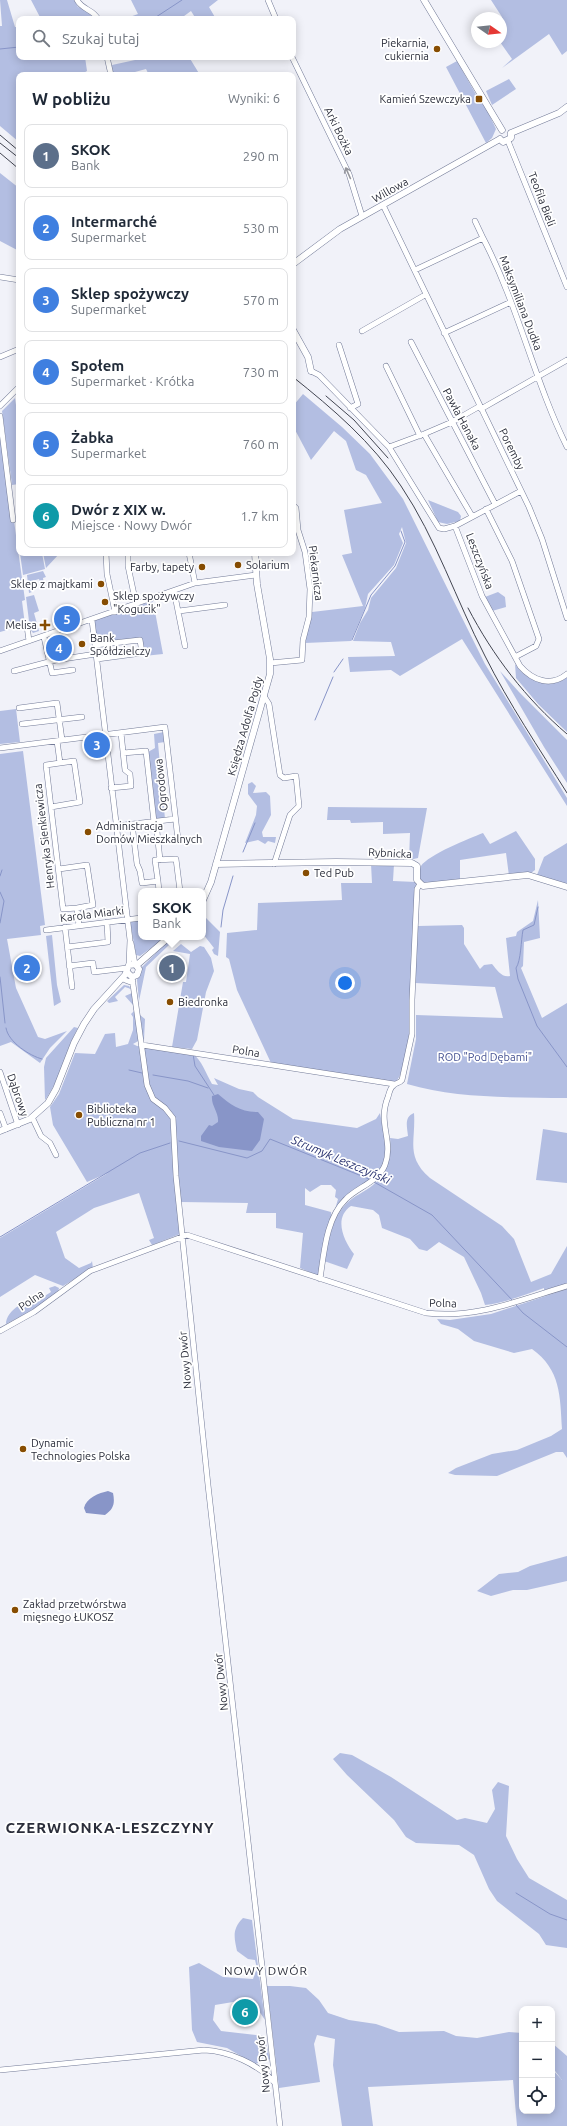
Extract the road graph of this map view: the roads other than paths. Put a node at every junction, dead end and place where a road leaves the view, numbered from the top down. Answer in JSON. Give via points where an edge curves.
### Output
{"nodes":[{"id":1,"x":77,"y":0,"type":"edge"},
{"id":2,"x":268,"y":0,"type":"edge"},
{"id":3,"x":424,"y":0,"type":"edge"},
{"id":4,"x":96,"y":16,"type":"edge"},
{"id":5,"x":275,"y":16,"type":"edge"},
{"id":6,"x":108,"y":60,"type":"edge"},
{"id":7,"x":293,"y":60,"type":"edge"},
{"id":8,"x":110,"y":72,"type":"edge"},
{"id":9,"x":567,"y":107,"type":"edge"},
{"id":10,"x":502,"y":130,"type":"junction"},
{"id":11,"x":511,"y":133,"type":"junction"},
{"id":12,"x":500,"y":139,"type":"junction"},
{"id":13,"x":508,"y":141,"type":"junction"},
{"id":14,"x":383,"y":205,"type":"junction"},
{"id":15,"x":362,"y":216,"type":"junction"},
{"id":16,"x":475,"y":221,"type":"dead end"},
{"id":17,"x":483,"y":238,"type":"junction"},
{"id":18,"x":296,"y":262,"type":"edge"},
{"id":19,"x":415,"y":270,"type":"junction"},
{"id":20,"x":0,"y":277,"type":"edge"},
{"id":21,"x":16,"y":280,"type":"edge"},
{"id":22,"x":567,"y":287,"type":"edge"},
{"id":23,"x":425,"y":295,"type":"junction"},
{"id":24,"x":511,"y":302,"type":"junction"},
{"id":25,"x":362,"y":331,"type":"dead end"},
{"id":26,"x":444,"y":333,"type":"junction"},
{"id":27,"x":296,"y":335,"type":"edge"},
{"id":28,"x":411,"y":342,"type":"dead end"},
{"id":29,"x":339,"y":345,"type":"dead end"},
{"id":30,"x":16,"y":350,"type":"edge"},
{"id":31,"x":0,"y":357,"type":"edge"},
{"id":32,"x":567,"y":360,"type":"edge"},
{"id":33,"x":386,"y":366,"type":"dead end"},
{"id":34,"x":311,"y":371,"type":"joint"},
{"id":35,"x":539,"y":376,"type":"junction"},
{"id":36,"x":16,"y":390,"type":"edge"},
{"id":37,"x":0,"y":405,"type":"edge"},
{"id":38,"x":480,"y":407,"type":"junction"},
{"id":39,"x":350,"y":408,"type":"junction"},
{"id":40,"x":0,"y":416,"type":"edge"},
{"id":41,"x":452,"y":422,"type":"junction"},
{"id":42,"x":422,"y":435,"type":"junction"},
{"id":43,"x":389,"y":446,"type":"junction"},
{"id":44,"x":567,"y":447,"type":"edge"},
{"id":45,"x":521,"y":491,"type":"junction"},
{"id":46,"x":495,"y":504,"type":"junction"},
{"id":47,"x":296,"y":508,"type":"edge"},
{"id":48,"x":486,"y":509,"type":"junction"},
{"id":49,"x":472,"y":516,"type":"junction"},
{"id":50,"x":13,"y":520,"type":"dead end"},
{"id":51,"x":455,"y":526,"type":"junction"},
{"id":52,"x":106,"y":556,"type":"edge"},
{"id":53,"x":128,"y":556,"type":"edge"},
{"id":54,"x":190,"y":556,"type":"edge"},
{"id":55,"x":255,"y":556,"type":"edge"},
{"id":56,"x":256,"y":575,"type":"junction"},
{"id":57,"x":195,"y":584,"type":"junction"},
{"id":58,"x":174,"y":591,"type":"junction"},
{"id":59,"x":136,"y":604,"type":"junction"},
{"id":60,"x":225,"y":605,"type":"dead end"},
{"id":61,"x":179,"y":611,"type":"junction"},
{"id":62,"x":115,"y":612,"type":"junction"},
{"id":63,"x":567,"y":618,"type":"edge"},
{"id":64,"x":92,"y":620,"type":"junction"},
{"id":65,"x":27,"y":626,"type":"dead end"},
{"id":66,"x":44,"y":637,"type":"junction"},
{"id":67,"x":29,"y":642,"type":"junction"},
{"id":68,"x":95,"y":646,"type":"junction"},
{"id":69,"x":185,"y":646,"type":"dead end"},
{"id":70,"x":0,"y":651,"type":"edge"},
{"id":71,"x":97,"y":657,"type":"junction"},
{"id":72,"x":515,"y":657,"type":"junction"},
{"id":73,"x":50,"y":662,"type":"junction"},
{"id":74,"x":270,"y":663,"type":"junction"},
{"id":75,"x":73,"y":670,"type":"dead end"},
{"id":76,"x":14,"y":671,"type":"dead end"},
{"id":77,"x":567,"y":674,"type":"edge"},
{"id":78,"x":264,"y":696,"type":"junction"},
{"id":79,"x":19,"y":708,"type":"dead end"},
{"id":80,"x":82,"y":717,"type":"dead end"},
{"id":81,"x":60,"y":720,"type":"junction"},
{"id":82,"x":22,"y":724,"type":"dead end"},
{"id":83,"x":121,"y":733,"type":"junction"},
{"id":84,"x":106,"y":735,"type":"junction"},
{"id":85,"x":60,"y":741,"type":"junction"},
{"id":86,"x":0,"y":748,"type":"edge"},
{"id":87,"x":123,"y":753,"type":"junction"},
{"id":88,"x":60,"y":763,"type":"junction"},
{"id":89,"x":112,"y":788,"type":"junction"},
{"id":90,"x":51,"y":807,"type":"junction"},
{"id":91,"x":175,"y":820,"type":"junction"},
{"id":92,"x":155,"y":822,"type":"junction"},
{"id":93,"x":132,"y":824,"type":"junction"},
{"id":94,"x":116,"y":826,"type":"junction"},
{"id":95,"x":178,"y":840,"type":"dead end"},
{"id":96,"x":160,"y":860,"type":"junction"},
{"id":97,"x":216,"y":864,"type":"junction"},
{"id":98,"x":274,"y":864,"type":"junction"},
{"id":99,"x":59,"y":869,"type":"junction"},
{"id":100,"x":158,"y":881,"type":"junction"},
{"id":101,"x":420,"y":884,"type":"junction"},
{"id":102,"x":567,"y":887,"type":"edge"},
{"id":103,"x":159,"y":888,"type":"edge"},
{"id":104,"x":180,"y":888,"type":"edge"},
{"id":105,"x":206,"y":894,"type":"edge"},
{"id":106,"x":77,"y":908,"type":"junction"},
{"id":107,"x":138,"y":918,"type":"edge"},
{"id":108,"x":127,"y":920,"type":"junction"},
{"id":109,"x":107,"y":922,"type":"junction"},
{"id":110,"x":79,"y":926,"type":"junction"},
{"id":111,"x":65,"y":928,"type":"junction"},
{"id":112,"x":46,"y":930,"type":"dead end"},
{"id":113,"x":130,"y":940,"type":"junction"},
{"id":114,"x":166,"y":940,"type":"edge"},
{"id":115,"x":67,"y":946,"type":"junction"},
{"id":116,"x":153,"y":952,"type":"junction"},
{"id":117,"x":133,"y":953,"type":"junction"},
{"id":118,"x":145,"y":957,"type":"junction"},
{"id":119,"x":69,"y":966,"type":"junction"},
{"id":120,"x":131,"y":973,"type":"junction"},
{"id":121,"x":72,"y":987,"type":"dead end"},
{"id":122,"x":142,"y":1045,"type":"junction"},
{"id":123,"x":0,"y":1072,"type":"edge"},
{"id":124,"x":394,"y":1084,"type":"junction"},
{"id":125,"x":0,"y":1113,"type":"edge"},
{"id":126,"x":32,"y":1117,"type":"junction"},
{"id":127,"x":18,"y":1125,"type":"junction"},
{"id":128,"x":3,"y":1130,"type":"edge"},
{"id":129,"x":56,"y":1155,"type":"dead end"},
{"id":130,"x":182,"y":1236,"type":"junction"},
{"id":131,"x":320,"y":1279,"type":"junction"},
{"id":132,"x":567,"y":1286,"type":"edge"},
{"id":133,"x":0,"y":1331,"type":"edge"},
{"id":134,"x":0,"y":2070,"type":"edge"},
{"id":135,"x":275,"y":2083,"type":"junction"},
{"id":136,"x":280,"y":2126,"type":"edge"}],
"edges":[{"from":1,"to":4,"type":"street","via":[[80,6],[92,11]]},
{"from":2,"to":5,"type":"street"},
{"from":3,"to":10,"type":"street"},
{"from":6,"to":8,"type":"street"},
{"from":15,"to":7,"type":"street","name":"Arki Bożka","one_way":true,"via":[[349,174]]},
{"from":9,"to":11,"type":"street","via":[[559,113]]},
{"from":10,"to":11,"type":"street"},
{"from":10,"to":12,"type":"street","via":[[499,133]]},
{"from":11,"to":13,"type":"street"},
{"from":12,"to":13,"type":"street"},
{"from":12,"to":14,"type":"street","name":"Willowa"},
{"from":13,"to":22,"type":"street","name":"Teofila Bieli"},
{"from":14,"to":15,"type":"street","name":"Willowa"},
{"from":14,"to":19,"type":"street","name":"Poremby"},
{"from":15,"to":18,"type":"street","name":"Willowa","via":[[329,236]]},
{"from":16,"to":17,"type":"street","name":"Maksymiliana Dudka"},
{"from":17,"to":19,"type":"street"},
{"from":17,"to":24,"type":"street","name":"Maksymiliana Dudka"},
{"from":19,"to":23,"type":"street","name":"Poremby"},
{"from":20,"to":21,"type":"street"},
{"from":23,"to":25,"type":"street"},
{"from":23,"to":26,"type":"street","name":"Poremby"},
{"from":24,"to":26,"type":"street"},
{"from":24,"to":35,"type":"street","name":"Maksymiliana Dudka"},
{"from":26,"to":38,"type":"street","name":"Poremby"},
{"from":27,"to":34,"type":"street","via":[[308,357]]},
{"from":28,"to":41,"type":"street","name":"Pawła Hanaka"},
{"from":29,"to":39,"type":"street","via":[[358,404]]},
{"from":30,"to":31,"type":"street"},
{"from":32,"to":35,"type":"street"},
{"from":33,"to":42,"type":"street"},
{"from":34,"to":39,"type":"street","name":"Leszczyńska","via":[[319,375]]},
{"from":35,"to":38,"type":"street"},
{"from":35,"to":44,"type":"street","name":"Maksymiliana Dudka"},
{"from":36,"to":37,"type":"street"},
{"from":38,"to":41,"type":"street"},
{"from":38,"to":45,"type":"street","name":"Poremby"},
{"from":39,"to":43,"type":"street","name":"Leszczyńska"},
{"from":40,"to":50,"type":"street"},
{"from":41,"to":42,"type":"street"},
{"from":41,"to":46,"type":"street","name":"Pawła Hanaka"},
{"from":42,"to":43,"type":"street"},
{"from":42,"to":49,"type":"street"},
{"from":43,"to":51,"type":"street","name":"Leszczyńska","via":[[439,528]]},
{"from":45,"to":46,"type":"street"},
{"from":45,"to":63,"type":"street","name":"Poremby","via":[[542,539]]},
{"from":46,"to":48,"type":"street"},
{"from":47,"to":74,"type":"street","name":"Piekarnicza","via":[[310,589],[309,617],[303,640],[302,660]]},
{"from":48,"to":49,"type":"street"},
{"from":48,"to":72,"type":"street","via":[[512,561],[539,639],[536,646]]},
{"from":49,"to":51,"type":"street"},
{"from":51,"to":72,"type":"street","name":"Leszczyńska","via":[[482,596]]},
{"from":52,"to":62,"type":"street"},
{"from":53,"to":59,"type":"street"},
{"from":54,"to":57,"type":"street"},
{"from":55,"to":56,"type":"street","name":"Księdza Adolfa Pojdy"},
{"from":56,"to":57,"type":"street"},
{"from":56,"to":74,"type":"street","name":"Księdza Adolfa Pojdy"},
{"from":57,"to":58,"type":"street"},
{"from":58,"to":59,"type":"street"},
{"from":58,"to":61,"type":"street"},
{"from":59,"to":62,"type":"street"},
{"from":60,"to":61,"type":"street"},
{"from":61,"to":69,"type":"street"},
{"from":62,"to":64,"type":"street"},
{"from":64,"to":66,"type":"street"},
{"from":64,"to":68,"type":"street"},
{"from":65,"to":67,"type":"street"},
{"from":66,"to":67,"type":"street"},
{"from":66,"to":73,"type":"street"},
{"from":67,"to":70,"type":"street"},
{"from":68,"to":71,"type":"street"},
{"from":68,"to":71,"type":"street","via":[[140,640],[142,653]]},
{"from":71,"to":73,"type":"street"},
{"from":71,"to":84,"type":"street"},
{"from":72,"to":77,"type":"street","name":"Leszczyńska","via":[[526,672],[538,680],[557,680]]},
{"from":73,"to":75,"type":"street","via":[[52,673]]},
{"from":73,"to":76,"type":"street"},
{"from":74,"to":78,"type":"street","name":"Księdza Adolfa Pojdy"},
{"from":78,"to":97,"type":"street","name":"Księdza Adolfa Pojdy"},
{"from":78,"to":98,"type":"street","via":[[269,704],[280,775],[284,778],[296,776],[298,784],[299,806],[290,815]]},
{"from":79,"to":81,"type":"street","via":[[57,703]]},
{"from":80,"to":81,"type":"street"},
{"from":81,"to":82,"type":"street"},
{"from":81,"to":85,"type":"street"},
{"from":83,"to":84,"type":"street"},
{"from":83,"to":87,"type":"street"},
{"from":83,"to":91,"type":"street","name":"Ogrodowa","via":[[165,727]]},
{"from":84,"to":85,"type":"street"},
{"from":84,"to":89,"type":"street"},
{"from":85,"to":86,"type":"street"},
{"from":85,"to":88,"type":"street"},
{"from":87,"to":89,"type":"street","via":[[125,770],[130,774],[131,786]]},
{"from":87,"to":92,"type":"street","via":[[146,750]]},
{"from":88,"to":90,"type":"street","name":"Henryka Sienkiewicza","via":[[46,765]]},
{"from":88,"to":90,"type":"street","via":[[74,761],[80,802]]},
{"from":89,"to":94,"type":"street"},
{"from":90,"to":99,"type":"street","name":"Henryka Sienkiewicza"},
{"from":91,"to":92,"type":"street"},
{"from":91,"to":95,"type":"street","name":"Ogrodowa"},
{"from":92,"to":93,"type":"street"},
{"from":92,"to":96,"type":"street"},
{"from":93,"to":94,"type":"street"},
{"from":93,"to":100,"type":"street","via":[[142,883]]},
{"from":94,"to":108,"type":"street"},
{"from":96,"to":100,"type":"street","via":[[155,860]]},
{"from":96,"to":104,"type":"street","via":[[176,859]]},
{"from":97,"to":98,"type":"street","name":"Rybnicka"},
{"from":97,"to":105,"type":"street","name":"Księdza Adolfa Pojdy"},
{"from":98,"to":101,"type":"street","name":"Rybnicka","via":[[413,863],[418,867]]},
{"from":99,"to":106,"type":"street","name":"Henryka Sienkiewicza","via":[[63,909]]},
{"from":99,"to":106,"type":"street","via":[[87,864],[93,906]]},
{"from":100,"to":103,"type":"street"},
{"from":101,"to":102,"type":"street","via":[[426,886],[528,875]]},
{"from":101,"to":124,"type":"street","via":[[417,888],[412,1038],[402,1080],[399,1084]]},
{"from":106,"to":110,"type":"street"},
{"from":107,"to":108,"type":"street","name":"Karola Miarki"},
{"from":108,"to":109,"type":"street","name":"Karola Miarki"},
{"from":108,"to":113,"type":"street"},
{"from":109,"to":110,"type":"street","name":"Karola Miarki"},
{"from":109,"to":115,"type":"street","via":[[108,942]]},
{"from":110,"to":111,"type":"street","name":"Karola Miarki"},
{"from":111,"to":112,"type":"street","name":"Karola Miarki"},
{"from":111,"to":115,"type":"street"},
{"from":113,"to":117,"type":"street"},
{"from":113,"to":120,"type":"street"},
{"from":114,"to":116,"type":"street"},
{"from":115,"to":119,"type":"street"},
{"from":116,"to":118,"type":"street"},
{"from":116,"to":120,"type":"street"},
{"from":117,"to":118,"type":"street","via":[[138,958]]},
{"from":117,"to":120,"type":"street"},
{"from":118,"to":120,"type":"street"},
{"from":119,"to":120,"type":"street","via":[[93,963],[94,972]]},
{"from":119,"to":121,"type":"street"},
{"from":120,"to":122,"type":"street","via":[[136,990]]},
{"from":120,"to":126,"type":"street","via":[[90,1015],[79,1033],[51,1098]]},
{"from":122,"to":124,"type":"street","name":"Polna"},
{"from":122,"to":130,"type":"street","via":[[147,1085],[153,1100],[165,1108],[173,1118]]},
{"from":123,"to":127,"type":"street","name":"Dąbrowy"},
{"from":124,"to":131,"type":"street","via":[[383,1112],[389,1151],[384,1168],[372,1181],[347,1198],[337,1212],[326,1243]]},
{"from":125,"to":128,"type":"street"},
{"from":126,"to":127,"type":"street"},
{"from":126,"to":129,"type":"street","via":[[41,1136],[50,1142]]},
{"from":127,"to":128,"type":"street"},
{"from":130,"to":131,"type":"street","name":"Polna","via":[[192,1236]]},
{"from":130,"to":133,"type":"street","name":"Polna","via":[[90,1271],[34,1312]]},
{"from":130,"to":135,"type":"street","name":"Nowy Dwór"},
{"from":131,"to":132,"type":"street","name":"Polna","via":[[426,1313],[480,1312]]},
{"from":134,"to":135,"type":"street","via":[[218,2050],[256,2068]]},
{"from":135,"to":136,"type":"street","name":"Nowy Dwór"}]}
